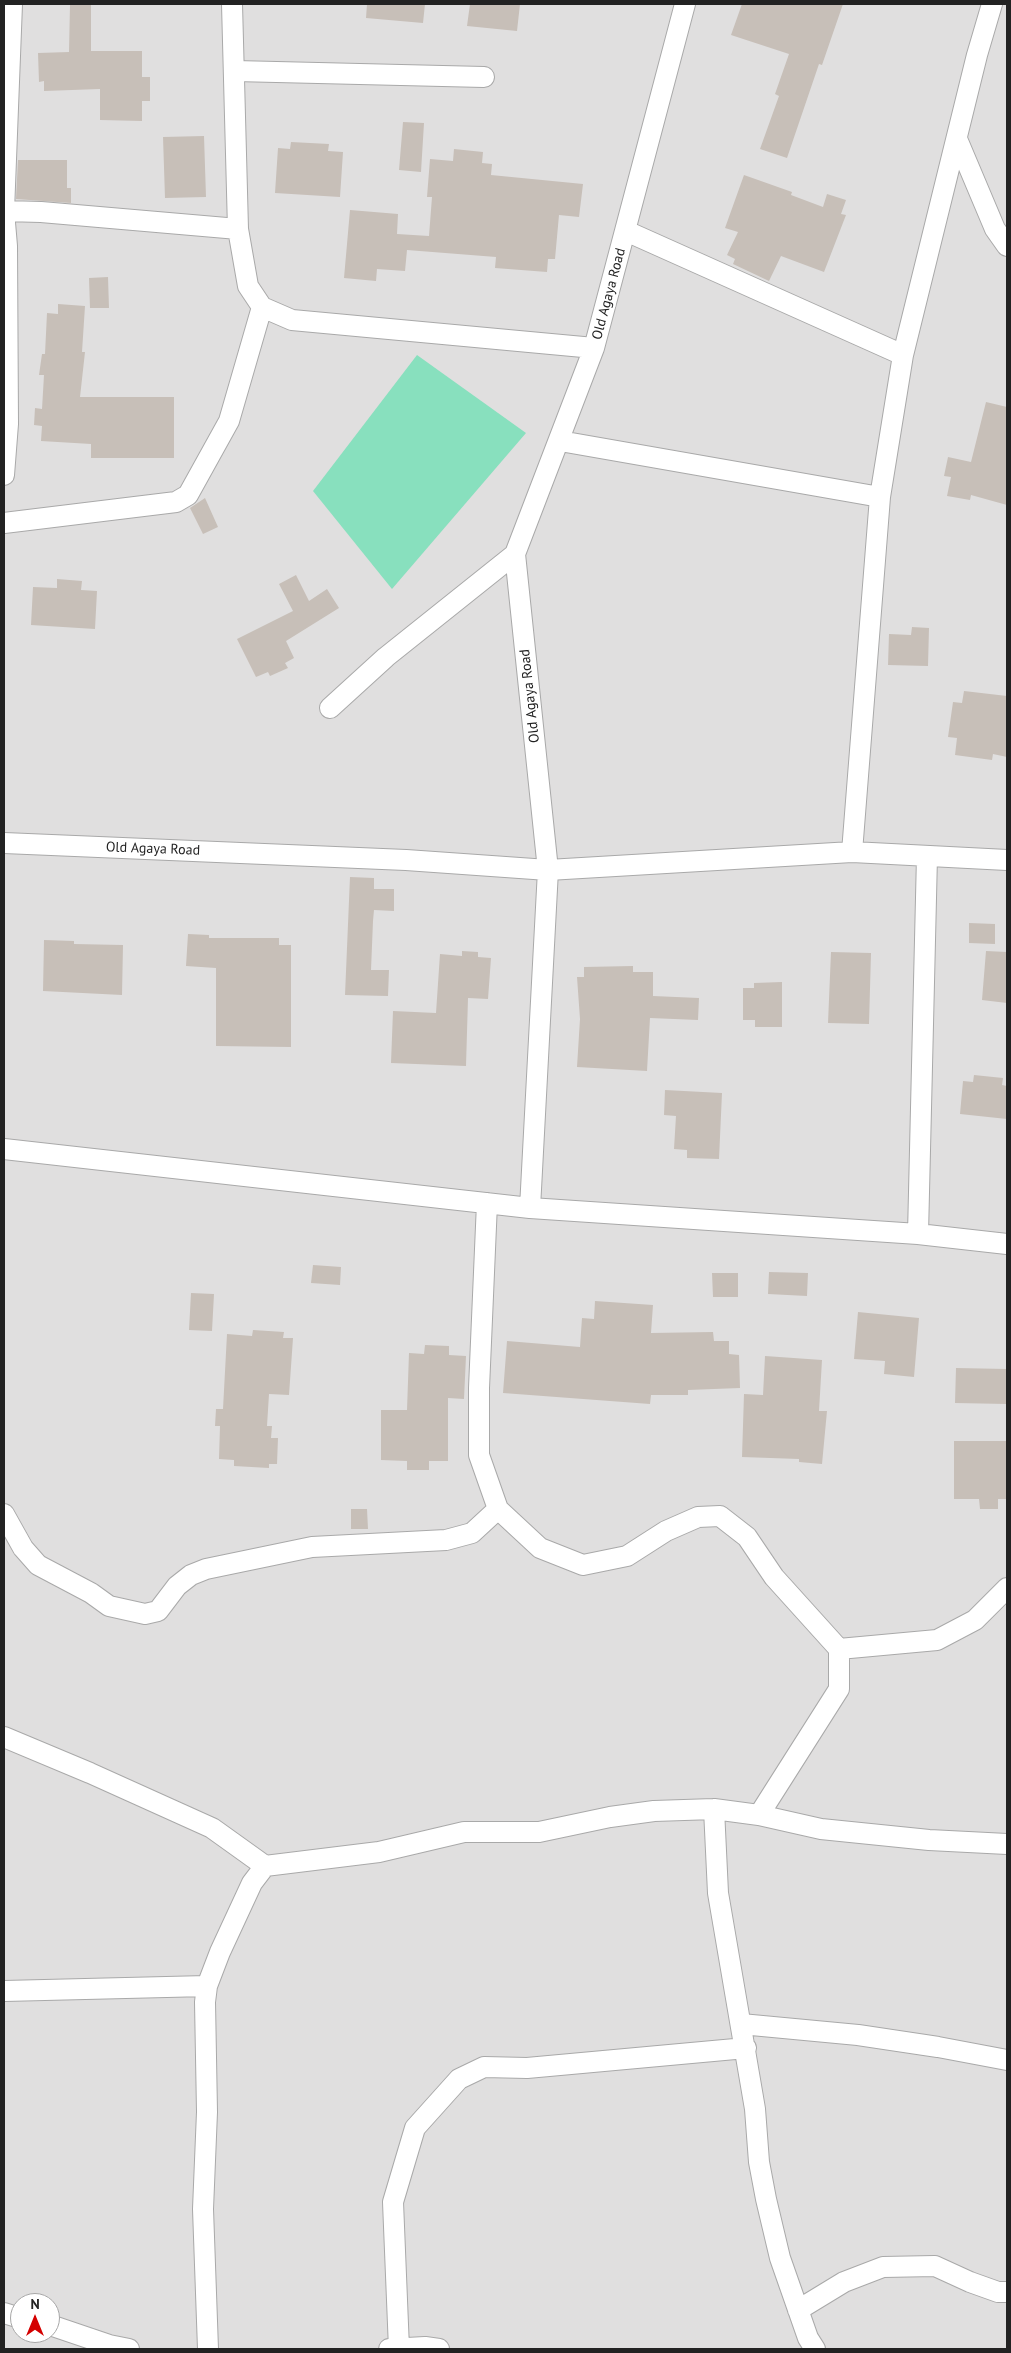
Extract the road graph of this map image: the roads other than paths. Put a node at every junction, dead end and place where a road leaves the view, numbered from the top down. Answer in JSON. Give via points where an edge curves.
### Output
{"nodes":[{"id":1,"x":12,"y":4,"type":"edge"},
{"id":2,"x":232,"y":4,"type":"edge"},
{"id":3,"x":685,"y":4,"type":"edge"},
{"id":4,"x":992,"y":4,"type":"edge"},
{"id":5,"x":7,"y":53,"type":"edge"},
{"id":6,"x":235,"y":71,"type":"junction"},
{"id":7,"x":484,"y":76,"type":"dead end"},
{"id":8,"x":957,"y":139,"type":"junction"},
{"id":9,"x":4,"y":212,"type":"edge"},
{"id":10,"x":238,"y":229,"type":"junction"},
{"id":11,"x":626,"y":231,"type":"junction"},
{"id":12,"x":1007,"y":246,"type":"edge"},
{"id":13,"x":262,"y":307,"type":"junction"},
{"id":14,"x":594,"y":348,"type":"junction"},
{"id":15,"x":904,"y":355,"type":"junction"},
{"id":16,"x":560,"y":441,"type":"junction"},
{"id":17,"x":4,"y":475,"type":"edge"},
{"id":18,"x":880,"y":497,"type":"junction"},
{"id":19,"x":4,"y":523,"type":"edge"},
{"id":20,"x":515,"y":554,"type":"junction"},
{"id":21,"x":330,"y":708,"type":"dead end"},
{"id":22,"x":4,"y":843,"type":"edge"},
{"id":23,"x":852,"y":852,"type":"junction"},
{"id":24,"x":927,"y":856,"type":"junction"},
{"id":25,"x":1007,"y":860,"type":"edge"},
{"id":26,"x":548,"y":870,"type":"junction"},
{"id":27,"x":4,"y":1149,"type":"edge"},
{"id":28,"x":487,"y":1203,"type":"junction"},
{"id":29,"x":530,"y":1208,"type":"junction"},
{"id":30,"x":918,"y":1234,"type":"junction"},
{"id":31,"x":1007,"y":1244,"type":"edge"},
{"id":32,"x":498,"y":1509,"type":"junction"},
{"id":33,"x":4,"y":1514,"type":"edge"},
{"id":34,"x":1007,"y":1588,"type":"edge"},
{"id":35,"x":839,"y":1649,"type":"junction"},
{"id":36,"x":4,"y":1737,"type":"edge"},
{"id":37,"x":714,"y":1809,"type":"junction"},
{"id":38,"x":759,"y":1815,"type":"junction"},
{"id":39,"x":1007,"y":1844,"type":"edge"},
{"id":40,"x":265,"y":1866,"type":"junction"},
{"id":41,"x":208,"y":1986,"type":"junction"},
{"id":42,"x":4,"y":1991,"type":"edge"},
{"id":43,"x":741,"y":2024,"type":"junction"},
{"id":44,"x":746,"y":2048,"type":"junction"},
{"id":45,"x":1007,"y":2060,"type":"edge"},
{"id":46,"x":1007,"y":2292,"type":"edge"},
{"id":47,"x":798,"y":2310,"type":"junction"},
{"id":48,"x":60,"y":2329,"type":"edge"},
{"id":49,"x":129,"y":2349,"type":"edge"},
{"id":50,"x":208,"y":2349,"type":"edge"},
{"id":51,"x":396,"y":2349,"type":"edge"},
{"id":52,"x":439,"y":2349,"type":"edge"},
{"id":53,"x":815,"y":2349,"type":"edge"}],
"edges":[{"from":1,"to":5,"type":"street"},
{"from":2,"to":6,"type":"street"},
{"from":3,"to":11,"type":"street","name":"Old Agaya Road"},
{"from":4,"to":8,"type":"street"},
{"from":5,"to":9,"type":"street"},
{"from":6,"to":7,"type":"street"},
{"from":6,"to":10,"type":"street"},
{"from":8,"to":12,"type":"street","via":[[995,229]]},
{"from":8,"to":15,"type":"street"},
{"from":9,"to":10,"type":"street","via":[[41,212]]},
{"from":9,"to":17,"type":"street","via":[[8,424]]},
{"from":10,"to":13,"type":"street","via":[[248,286]]},
{"from":11,"to":14,"type":"street","name":"Old Agaya Road"},
{"from":11,"to":15,"type":"street"},
{"from":13,"to":14,"type":"street","via":[[292,320]]},
{"from":13,"to":19,"type":"street","via":[[229,422],[188,495],[176,502]]},
{"from":14,"to":16,"type":"street","name":"Old Agaya Road"},
{"from":15,"to":18,"type":"street"},
{"from":16,"to":18,"type":"street"},
{"from":16,"to":20,"type":"street","name":"Old Agaya Road"},
{"from":18,"to":23,"type":"street"},
{"from":20,"to":21,"type":"street","via":[[386,657]]},
{"from":20,"to":26,"type":"street","name":"Old Agaya Road"},
{"from":22,"to":26,"type":"street","name":"Old Agaya Road"},
{"from":23,"to":24,"type":"street"},
{"from":23,"to":26,"type":"street"},
{"from":24,"to":25,"type":"street"},
{"from":24,"to":30,"type":"street"},
{"from":26,"to":29,"type":"street"},
{"from":27,"to":28,"type":"street"},
{"from":28,"to":29,"type":"street"},
{"from":28,"to":32,"type":"street","via":[[479,1455]]},
{"from":29,"to":30,"type":"street"},
{"from":30,"to":31,"type":"street"},
{"from":32,"to":33,"type":"street","via":[[472,1533],[446,1540],[312,1547],[206,1569],[177,1586],[158,1611],[145,1614],[110,1606],[38,1565],[23,1548]]},
{"from":32,"to":35,"type":"street","via":[[540,1548],[584,1565],[627,1556],[666,1531],[698,1517],[720,1516],[747,1537],[774,1577]]},
{"from":34,"to":35,"type":"street","via":[[975,1620],[938,1640]]},
{"from":35,"to":38,"type":"street","via":[[839,1689]]},
{"from":36,"to":40,"type":"street","via":[[212,1828]]},
{"from":37,"to":38,"type":"street"},
{"from":37,"to":40,"type":"street","via":[[645,1812],[539,1832],[464,1832],[379,1852]]},
{"from":37,"to":43,"type":"street","via":[[718,1893]]},
{"from":38,"to":39,"type":"street","via":[[821,1830]]},
{"from":40,"to":41,"type":"street","via":[[252,1883]]},
{"from":41,"to":42,"type":"street"},
{"from":41,"to":50,"type":"street","via":[[205,2002],[207,2112],[203,2209]]},
{"from":43,"to":44,"type":"street"},
{"from":43,"to":45,"type":"street","via":[[858,2035]]},
{"from":44,"to":47,"type":"street","via":[[766,2199],[780,2258]]},
{"from":44,"to":51,"type":"street","via":[[527,2068],[484,2067],[459,2079],[415,2128],[393,2202]]},
{"from":46,"to":47,"type":"street","via":[[970,2282],[935,2266],[883,2267],[844,2282]]},
{"from":47,"to":53,"type":"street"},
{"from":48,"to":49,"type":"street"},
{"from":51,"to":52,"type":"street","via":[[425,2346]]}]}
